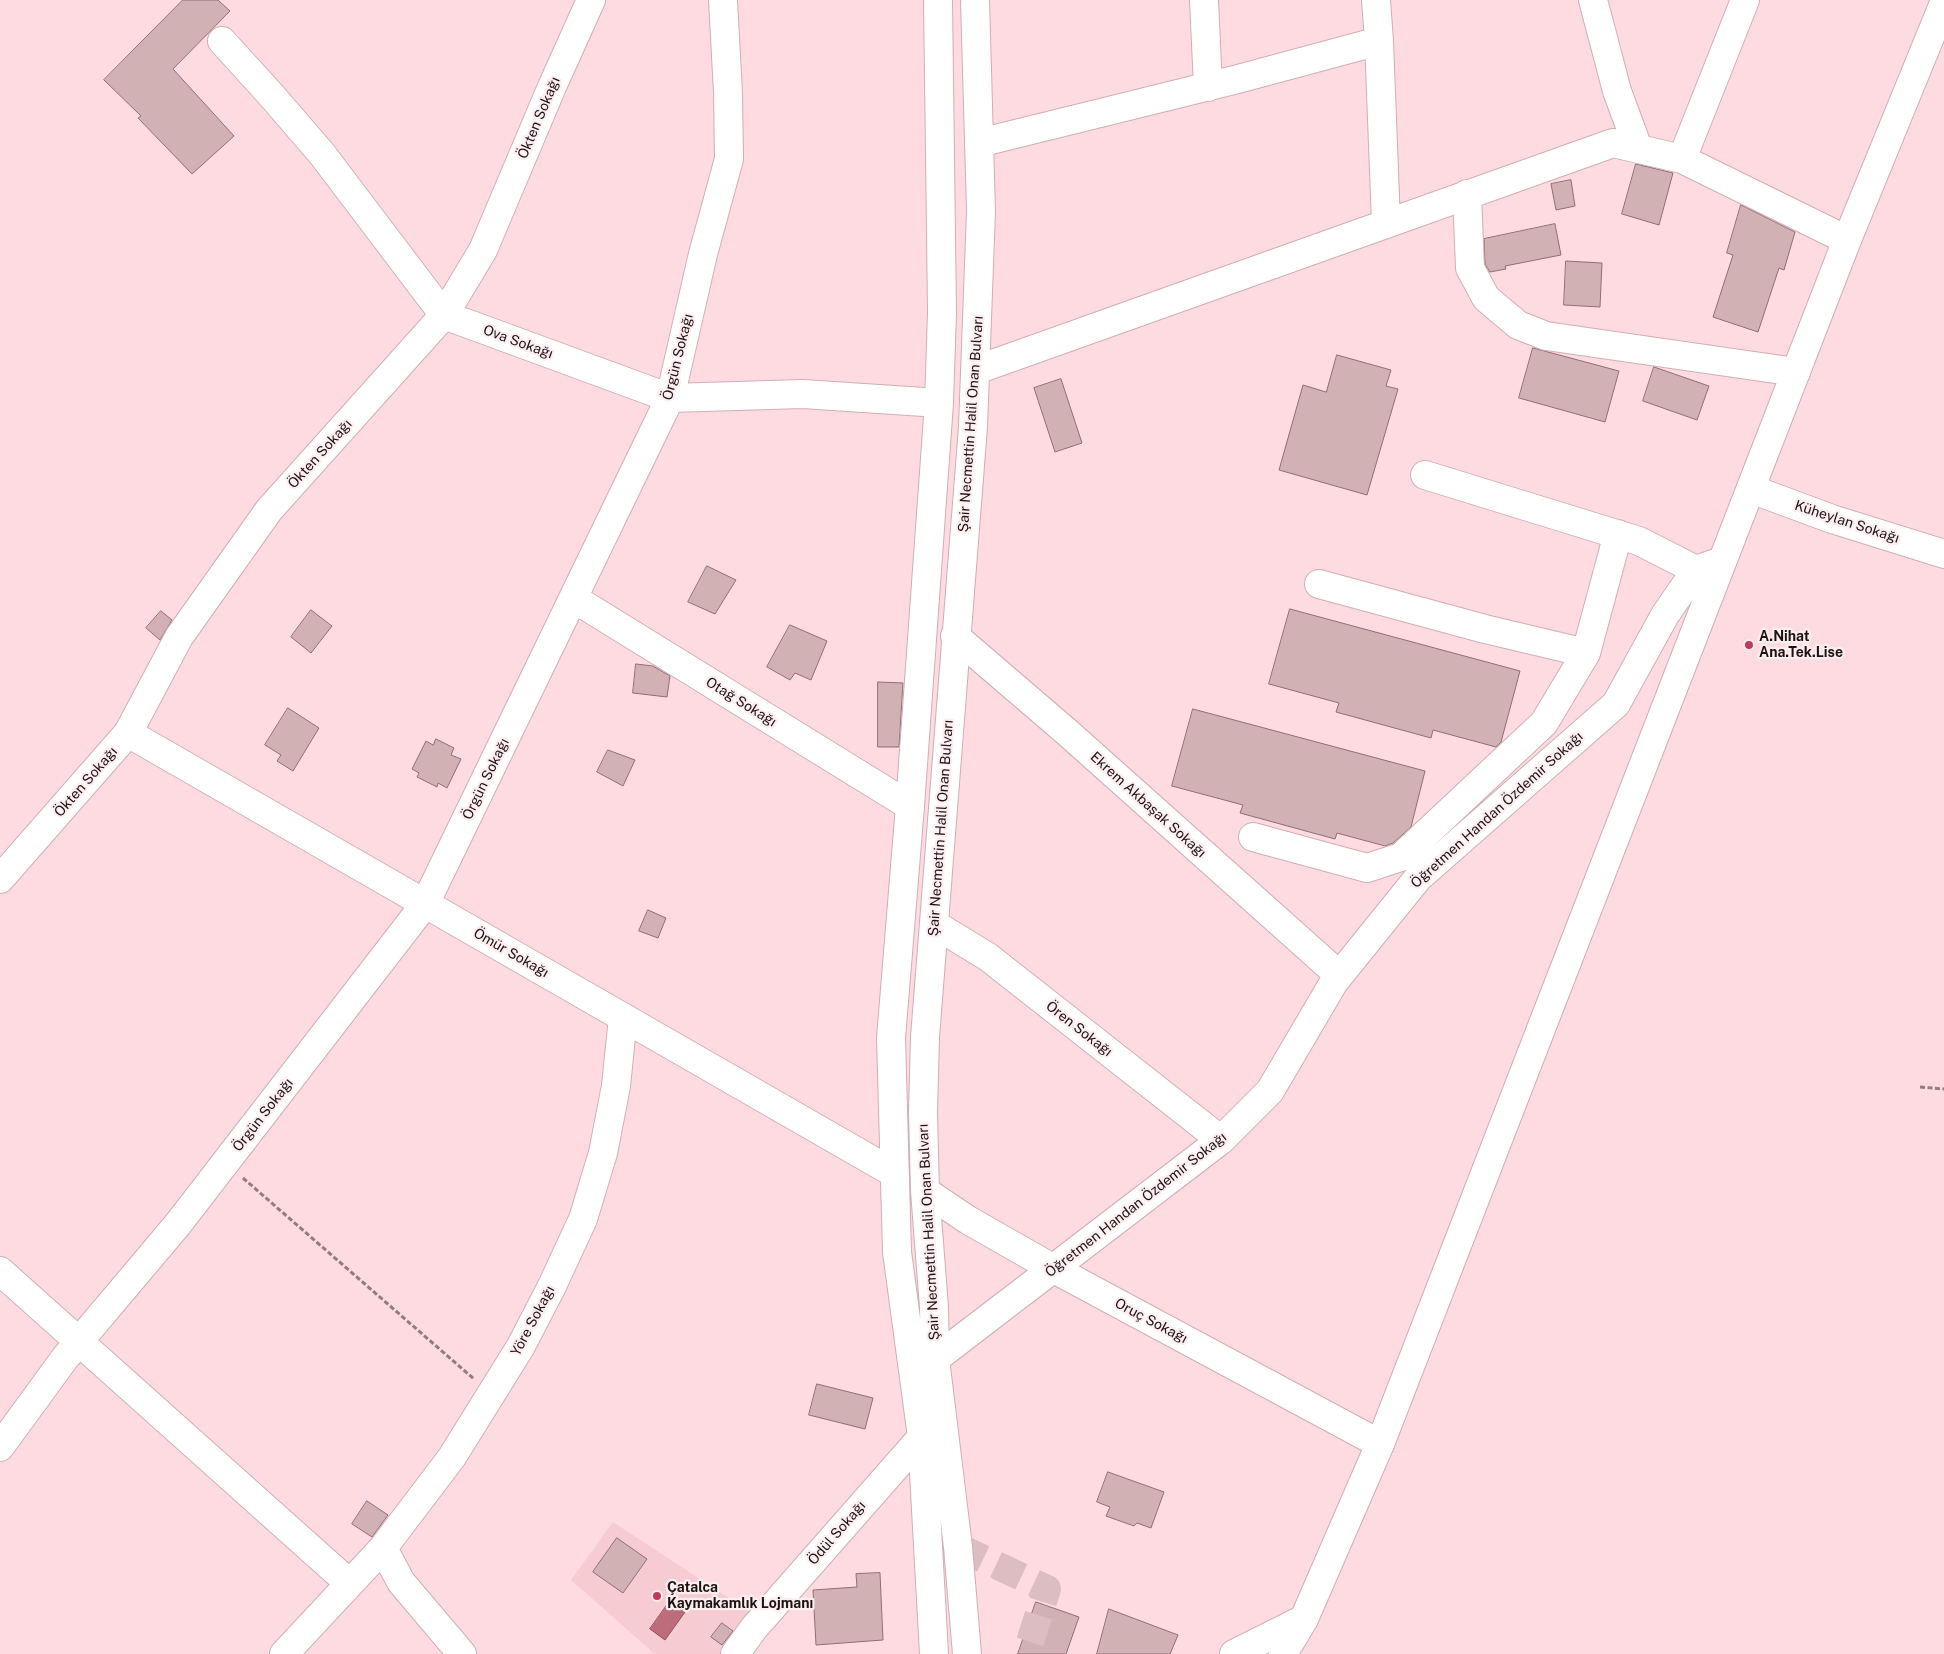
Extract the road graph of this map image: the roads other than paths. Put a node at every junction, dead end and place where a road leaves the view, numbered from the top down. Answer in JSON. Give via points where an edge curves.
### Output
{"nodes":[{"id":1,"x":591,"y":0,"type":"edge"},
{"id":2,"x":723,"y":0,"type":"edge"},
{"id":3,"x":938,"y":0,"type":"edge"},
{"id":4,"x":975,"y":0,"type":"edge"},
{"id":5,"x":1204,"y":0,"type":"edge"},
{"id":6,"x":1376,"y":0,"type":"edge"},
{"id":7,"x":1593,"y":0,"type":"edge"},
{"id":8,"x":1745,"y":0,"type":"edge"},
{"id":9,"x":1944,"y":3,"type":"edge"},
{"id":10,"x":222,"y":41,"type":"dead end"},
{"id":11,"x":1379,"y":41,"type":"junction"},
{"id":12,"x":1208,"y":87,"type":"junction"},
{"id":13,"x":979,"y":143,"type":"junction"},
{"id":14,"x":1638,"y":148,"type":"junction"},
{"id":15,"x":1682,"y":159,"type":"junction"},
{"id":16,"x":1467,"y":194,"type":"junction"},
{"id":17,"x":1386,"y":224,"type":"junction"},
{"id":18,"x":1847,"y":240,"type":"junction"},
{"id":19,"x":444,"y":315,"type":"junction"},
{"id":20,"x":976,"y":370,"type":"junction"},
{"id":21,"x":1796,"y":372,"type":"junction"},
{"id":22,"x":670,"y":398,"type":"junction"},
{"id":23,"x":939,"y":403,"type":"junction"},
{"id":24,"x":1425,"y":475,"type":"dead end"},
{"id":25,"x":1751,"y":489,"type":"junction"},
{"id":26,"x":1618,"y":534,"type":"junction"},
{"id":27,"x":1944,"y":554,"type":"edge"},
{"id":28,"x":1722,"y":561,"type":"junction"},
{"id":29,"x":1696,"y":570,"type":"junction"},
{"id":30,"x":1319,"y":584,"type":"dead end"},
{"id":31,"x":572,"y":598,"type":"junction"},
{"id":32,"x":955,"y":636,"type":"junction"},
{"id":33,"x":1586,"y":653,"type":"junction"},
{"id":34,"x":128,"y":733,"type":"junction"},
{"id":35,"x":910,"y":806,"type":"junction"},
{"id":36,"x":1254,"y":837,"type":"dead end"},
{"id":37,"x":0,"y":879,"type":"edge"},
{"id":38,"x":425,"y":904,"type":"junction"},
{"id":39,"x":934,"y":924,"type":"junction"},
{"id":40,"x":1339,"y":975,"type":"junction"},
{"id":41,"x":623,"y":1017,"type":"junction"},
{"id":42,"x":1221,"y":1140,"type":"junction"},
{"id":43,"x":894,"y":1173,"type":"junction"},
{"id":44,"x":926,"y":1191,"type":"junction"},
{"id":45,"x":1054,"y":1269,"type":"junction"},
{"id":46,"x":0,"y":1271,"type":"edge"},
{"id":47,"x":80,"y":1342,"type":"junction"},
{"id":48,"x":935,"y":1359,"type":"junction"},
{"id":49,"x":922,"y":1437,"type":"junction"},
{"id":50,"x":1380,"y":1444,"type":"junction"},
{"id":51,"x":0,"y":1447,"type":"edge"},
{"id":52,"x":382,"y":1548,"type":"junction"},
{"id":53,"x":350,"y":1583,"type":"junction"},
{"id":54,"x":1304,"y":1618,"type":"junction"},
{"id":55,"x":284,"y":1654,"type":"edge"},
{"id":56,"x":462,"y":1654,"type":"edge"},
{"id":57,"x":734,"y":1654,"type":"edge"},
{"id":58,"x":934,"y":1654,"type":"edge"},
{"id":59,"x":967,"y":1654,"type":"edge"},
{"id":60,"x":1234,"y":1654,"type":"edge"},
{"id":61,"x":1283,"y":1654,"type":"edge"},
{"id":62,"x":1295,"y":1654,"type":"edge"}],
"edges":[{"from":1,"to":19,"type":"street","name":"Ökten Sokağı","via":[[483,250]]},
{"from":2,"to":22,"type":"street","name":"Örgün Sokağı","via":[[729,159]]},
{"from":3,"to":23,"type":"street","name":"Şair Necmettin Halil Onan Bulvarı","via":[[942,312]]},
{"from":4,"to":13,"type":"street","name":"Şair Necmettin Halil Onan Bulvarı"},
{"from":5,"to":12,"type":"street"},
{"from":6,"to":11,"type":"street"},
{"from":7,"to":14,"type":"street","via":[[1617,91]]},
{"from":8,"to":15,"type":"street"},
{"from":9,"to":18,"type":"street"},
{"from":10,"to":19,"type":"street","via":[[322,154]]},
{"from":11,"to":12,"type":"street"},
{"from":11,"to":17,"type":"street"},
{"from":12,"to":13,"type":"street"},
{"from":13,"to":20,"type":"street","name":"Şair Necmettin Halil Onan Bulvarı","via":[[982,211]]},
{"from":14,"to":15,"type":"street"},
{"from":14,"to":16,"type":"street","via":[[1613,142]]},
{"from":15,"to":18,"type":"street"},
{"from":16,"to":17,"type":"street"},
{"from":16,"to":21,"type":"street","via":[[1470,268],[1486,298],[1518,325],[1546,336]]},
{"from":17,"to":20,"type":"street"},
{"from":18,"to":21,"type":"street"},
{"from":19,"to":22,"type":"street","name":"Ova Sokağı"},
{"from":19,"to":34,"type":"street","name":"Ökten Sokağı","via":[[269,510],[179,637]]},
{"from":20,"to":32,"type":"street","name":"Şair Necmettin Halil Onan Bulvarı"},
{"from":21,"to":25,"type":"street"},
{"from":22,"to":23,"type":"street","name":"Ova Sokağı","via":[[803,394]]},
{"from":22,"to":31,"type":"street","name":"Örgün Sokağı"},
{"from":23,"to":35,"type":"street","name":"Şair Necmettin Halil Onan Bulvarı"},
{"from":24,"to":26,"type":"street"},
{"from":25,"to":27,"type":"street","name":"Küheylan Sokağı","via":[[1832,519]]},
{"from":25,"to":28,"type":"street"},
{"from":26,"to":29,"type":"street"},
{"from":26,"to":33,"type":"street"},
{"from":28,"to":29,"type":"street"},
{"from":28,"to":50,"type":"street"},
{"from":29,"to":40,"type":"street","name":"Öğretmen Handan Özdemir Sokağı","via":[[1665,615],[1616,704],[1418,878]]},
{"from":30,"to":33,"type":"street"},
{"from":31,"to":35,"type":"street","name":"Otağ Sokağı"},
{"from":31,"to":38,"type":"street","name":"Örgün Sokağı"},
{"from":32,"to":39,"type":"street","name":"Şair Necmettin Halil Onan Bulvarı"},
{"from":32,"to":40,"type":"street","name":"Ekrem Akbaşak Sokağı"},
{"from":33,"to":36,"type":"street","via":[[1544,723],[1401,857],[1367,868]]},
{"from":34,"to":37,"type":"street","name":"Ökten Sokağı"},
{"from":34,"to":38,"type":"street","name":"Ömür Sokağı"},
{"from":35,"to":43,"type":"street","name":"Şair Necmettin Halil Onan Bulvarı","via":[[891,1038]]},
{"from":38,"to":41,"type":"street","name":"Ömür Sokağı"},
{"from":38,"to":47,"type":"street","name":"Örgün Sokağı","via":[[178,1224]]},
{"from":39,"to":42,"type":"street","name":"Ören Sokağı","via":[[988,957]]},
{"from":39,"to":44,"type":"street","name":"Şair Necmettin Halil Onan Bulvarı","via":[[925,1037]]},
{"from":40,"to":42,"type":"street","name":"Öğretmen Handan Özdemir Sokağı","via":[[1270,1091]]},
{"from":41,"to":43,"type":"street","name":"Ömür Sokağı"},
{"from":41,"to":52,"type":"street","name":"Yöre Sokağı","via":[[616,1086],[603,1153],[583,1218],[526,1337],[492,1394],[452,1457]]},
{"from":42,"to":45,"type":"street","name":"Öğretmen Handan Özdemir Sokağı"},
{"from":43,"to":49,"type":"street","name":"Şair Necmettin Halil Onan Bulvarı","via":[[897,1252]]},
{"from":44,"to":45,"type":"street","name":"Oruç Sokağı","via":[[968,1220]]},
{"from":44,"to":48,"type":"street","name":"Şair Necmettin Halil Onan Bulvarı"},
{"from":45,"to":48,"type":"street","name":"Öğretmen Handan Özdemir Sokağı"},
{"from":45,"to":50,"type":"street","name":"Oruç Sokağı"},
{"from":46,"to":47,"type":"street"},
{"from":47,"to":51,"type":"street","name":"Örgün Sokağı"},
{"from":47,"to":53,"type":"street"},
{"from":48,"to":59,"type":"street","name":"Şair Necmettin Halil Onan Bulvarı","via":[[958,1547]]},
{"from":49,"to":57,"type":"street","name":"Ödül Sokağı"},
{"from":49,"to":58,"type":"street","name":"Şair Necmettin Halil Onan Bulvarı"},
{"from":50,"to":54,"type":"street"},
{"from":52,"to":53,"type":"street","name":"Yöre Sokağı"},
{"from":52,"to":56,"type":"street","via":[[401,1582]]},
{"from":53,"to":55,"type":"street","name":"Yöre Sokağı"},
{"from":54,"to":60,"type":"street"},
{"from":54,"to":61,"type":"street"},
{"from":54,"to":62,"type":"street"}]}
